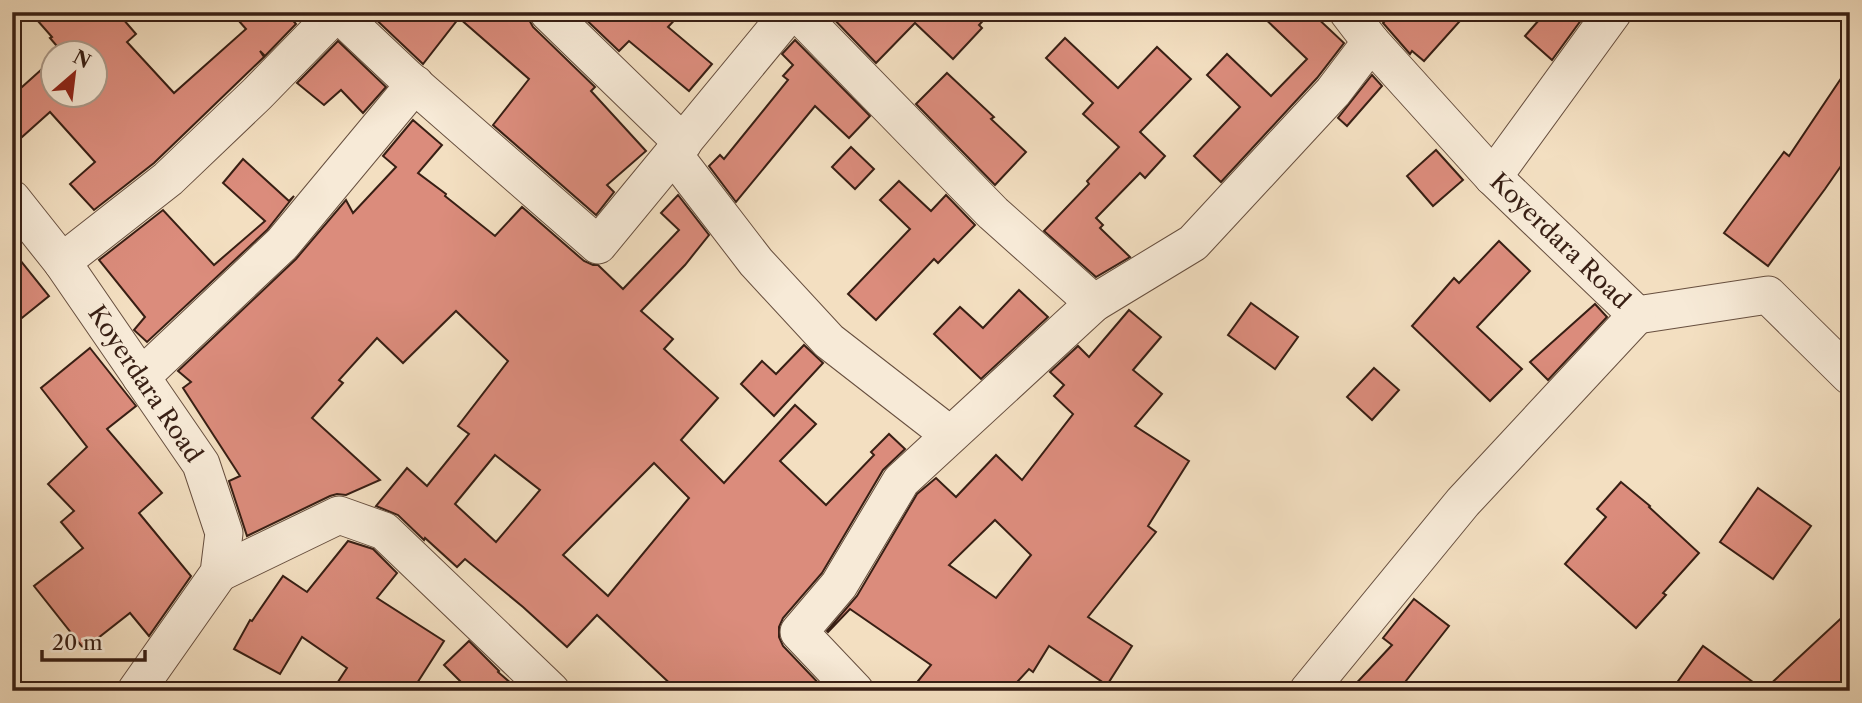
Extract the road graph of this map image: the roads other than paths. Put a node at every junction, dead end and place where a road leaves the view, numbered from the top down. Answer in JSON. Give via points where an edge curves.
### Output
{"nodes":[{"id":1,"x":337,"y":12,"type":"edge"},
{"id":2,"x":548,"y":12,"type":"edge"},
{"id":3,"x":790,"y":12,"type":"edge"},
{"id":4,"x":797,"y":12,"type":"edge"},
{"id":5,"x":1348,"y":12,"type":"edge"},
{"id":6,"x":1613,"y":12,"type":"edge"},
{"id":7,"x":1370,"y":41,"type":"junction"},
{"id":8,"x":415,"y":85,"type":"junction"},
{"id":9,"x":678,"y":149,"type":"junction"},
{"id":10,"x":1493,"y":177,"type":"junction"},
{"id":11,"x":12,"y":199,"type":"edge"},
{"id":12,"x":62,"y":262,"type":"junction"},
{"id":13,"x":1094,"y":303,"type":"junction"},
{"id":14,"x":1637,"y":315,"type":"junction"},
{"id":15,"x":1850,"y":376,"type":"edge"},
{"id":16,"x":141,"y":377,"type":"junction"},
{"id":17,"x":950,"y":435,"type":"junction"},
{"id":18,"x":219,"y":573,"type":"junction"},
{"id":19,"x":136,"y":691,"type":"edge"},
{"id":20,"x":551,"y":691,"type":"edge"},
{"id":21,"x":855,"y":691,"type":"edge"},
{"id":22,"x":1308,"y":691,"type":"edge"}],
"edges":[{"from":1,"to":8,"type":"street"},
{"from":1,"to":12,"type":"street","via":[[168,179]]},
{"from":2,"to":9,"type":"street"},
{"from":3,"to":9,"type":"street"},
{"from":4,"to":13,"type":"street","via":[[993,213]]},
{"from":5,"to":7,"type":"street","name":"Koyerdara Road"},
{"from":6,"to":10,"type":"street"},
{"from":7,"to":10,"type":"street","name":"Koyerdara Road"},
{"from":7,"to":13,"type":"street","via":[[1333,92],[1193,243]]},
{"from":8,"to":9,"type":"street","via":[[598,245]]},
{"from":8,"to":16,"type":"street","via":[[282,244]]},
{"from":9,"to":17,"type":"street","via":[[756,262],[829,341]]},
{"from":10,"to":14,"type":"street","name":"Koyerdara Road"},
{"from":11,"to":12,"type":"street","name":"Koyerdara Road"},
{"from":12,"to":16,"type":"street","name":"Koyerdara Road"},
{"from":13,"to":17,"type":"street"},
{"from":14,"to":15,"type":"street","name":"Koyerdara Road","via":[[1768,295]]},
{"from":14,"to":22,"type":"street","via":[[1463,502]]},
{"from":16,"to":18,"type":"street","name":"Koyerdara Road","via":[[201,464],[224,533]]},
{"from":17,"to":21,"type":"street","via":[[901,481],[839,584],[799,632]]},
{"from":18,"to":19,"type":"street","name":"Koyerdara Road"},
{"from":18,"to":20,"type":"street","via":[[339,515],[384,531]]}]}
